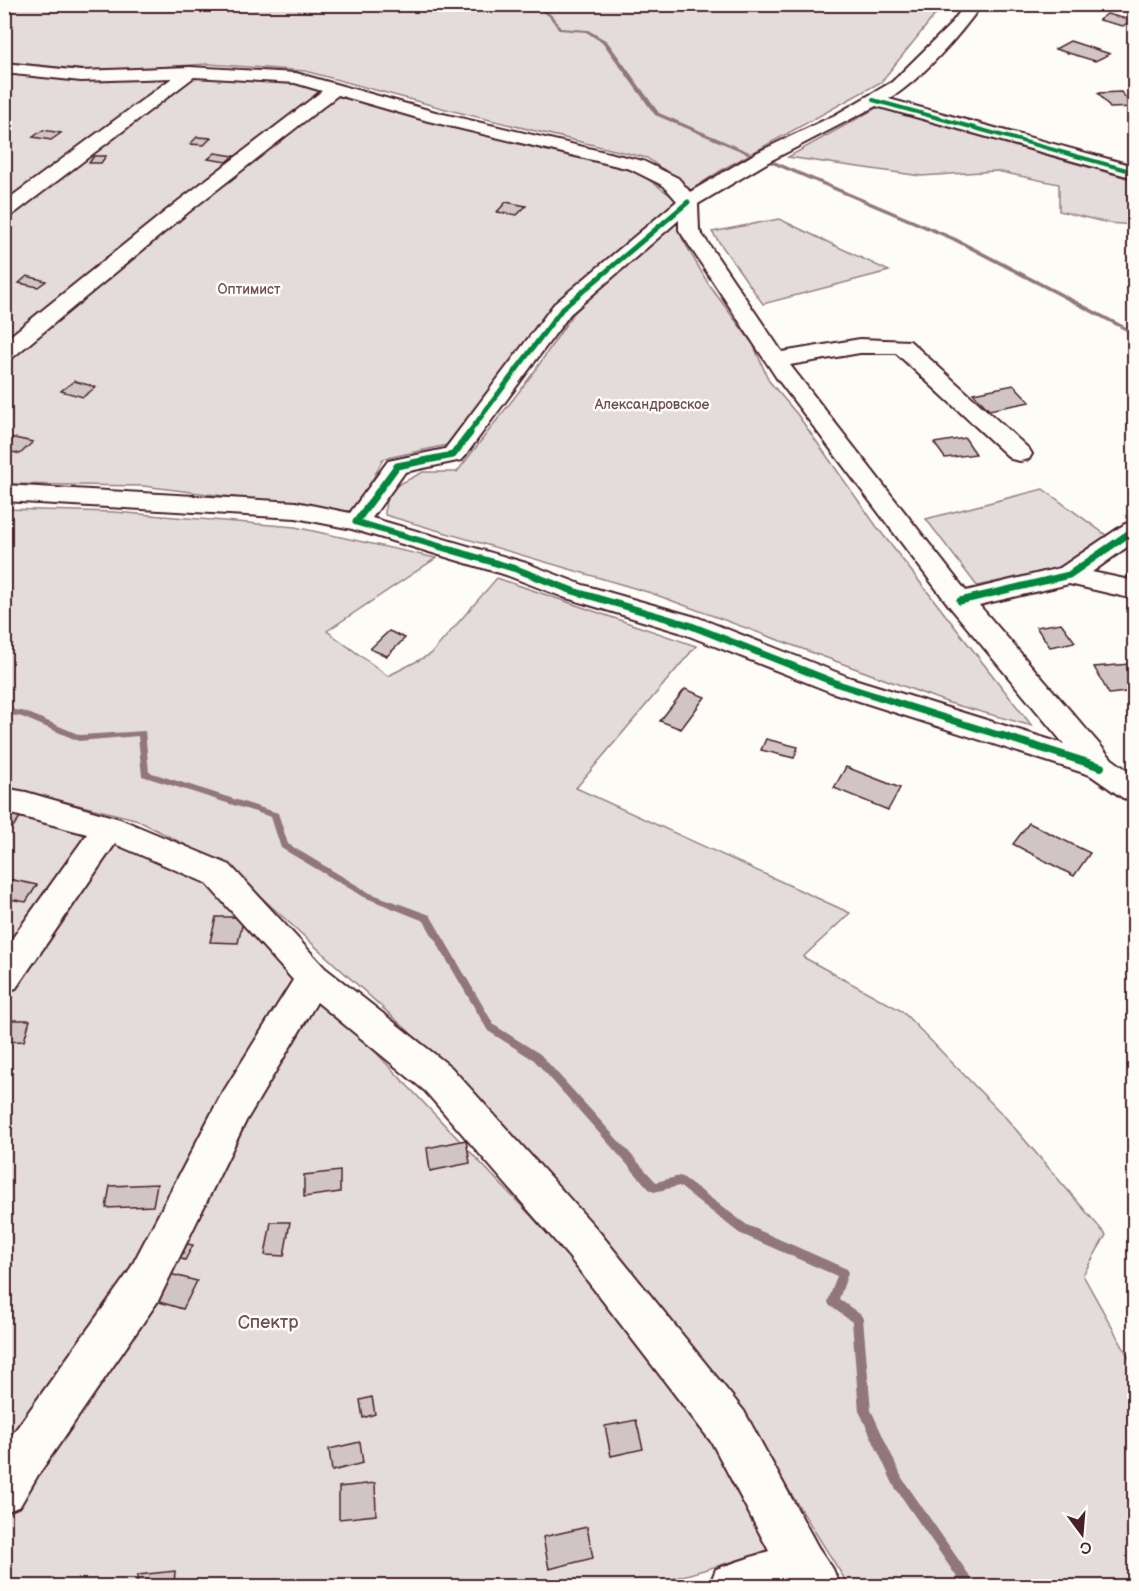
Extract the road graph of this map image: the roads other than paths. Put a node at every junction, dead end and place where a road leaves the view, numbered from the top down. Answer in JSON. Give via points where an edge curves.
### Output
{"nodes":[{"id":1,"x":975,"y":4,"type":"edge"},
{"id":2,"x":1127,"y":4,"type":"edge"},
{"id":3,"x":1134,"y":6,"type":"edge"},
{"id":4,"x":4,"y":68,"type":"edge"},
{"id":5,"x":30,"y":70,"type":"junction"},
{"id":6,"x":190,"y":72,"type":"junction"},
{"id":7,"x":4,"y":87,"type":"edge"},
{"id":8,"x":335,"y":89,"type":"junction"},
{"id":9,"x":873,"y":100,"type":"junction"},
{"id":10,"x":1134,"y":172,"type":"edge"},
{"id":11,"x":688,"y":202,"type":"junction"},
{"id":12,"x":4,"y":212,"type":"edge"},
{"id":13,"x":4,"y":353,"type":"edge"},
{"id":14,"x":777,"y":360,"type":"junction"},
{"id":15,"x":1020,"y":454,"type":"dead end"},
{"id":16,"x":4,"y":493,"type":"edge"},
{"id":17,"x":356,"y":522,"type":"junction"},
{"id":18,"x":1134,"y":530,"type":"edge"},
{"id":19,"x":1069,"y":575,"type":"junction"},
{"id":20,"x":1134,"y":590,"type":"edge"},
{"id":21,"x":960,"y":601,"type":"junction"},
{"id":22,"x":1101,"y":767,"type":"junction"},
{"id":23,"x":1134,"y":790,"type":"edge"},
{"id":24,"x":4,"y":800,"type":"edge"},
{"id":25,"x":109,"y":828,"type":"junction"},
{"id":26,"x":4,"y":978,"type":"edge"},
{"id":27,"x":313,"y":978,"type":"junction"},
{"id":28,"x":4,"y":1490,"type":"edge"},
{"id":29,"x":809,"y":1575,"type":"edge"},
{"id":30,"x":733,"y":1587,"type":"edge"}],
"edges":[{"from":1,"to":9,"type":"street","via":[[956,29],[898,86]]},
{"from":2,"to":3,"type":"street"},
{"from":4,"to":5,"type":"street"},
{"from":5,"to":6,"type":"street","via":[[81,76]]},
{"from":5,"to":7,"type":"street"},
{"from":6,"to":8,"type":"street","via":[[296,78]]},
{"from":6,"to":12,"type":"street"},
{"from":8,"to":11,"type":"street","via":[[636,165],[671,182]]},
{"from":8,"to":13,"type":"street"},
{"from":9,"to":10,"type":"street"},
{"from":9,"to":11,"type":"street","via":[[763,157]]},
{"from":11,"to":14,"type":"street","via":[[690,230]]},
{"from":11,"to":17,"type":"street","via":[[562,309],[453,454],[397,466]]},
{"from":14,"to":15,"type":"street","via":[[860,346],[902,346]]},
{"from":14,"to":21,"type":"street"},
{"from":16,"to":17,"type":"street","via":[[296,510]]},
{"from":17,"to":22,"type":"street","via":[[689,625],[841,685]]},
{"from":18,"to":19,"type":"street"},
{"from":19,"to":20,"type":"street"},
{"from":19,"to":21,"type":"street"},
{"from":21,"to":22,"type":"street"},
{"from":22,"to":23,"type":"street"},
{"from":24,"to":25,"type":"street"},
{"from":25,"to":26,"type":"street"},
{"from":25,"to":27,"type":"street","via":[[218,874]]},
{"from":27,"to":28,"type":"street","via":[[233,1109],[143,1287]]},
{"from":27,"to":29,"type":"street","via":[[438,1079],[583,1243],[728,1427]]},
{"from":29,"to":30,"type":"street"}]}
